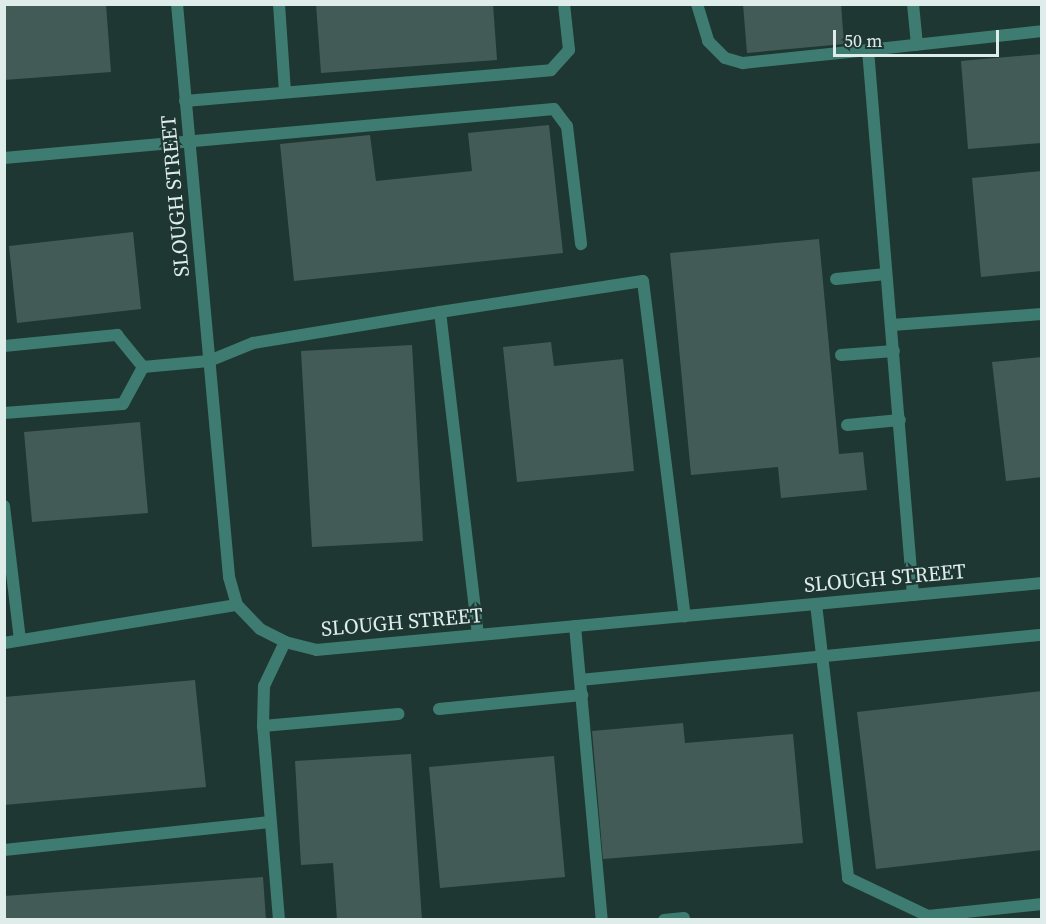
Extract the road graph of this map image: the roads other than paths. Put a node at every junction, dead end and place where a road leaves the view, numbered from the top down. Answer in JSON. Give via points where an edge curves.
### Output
{"nodes":[{"id":1,"x":177,"y":4,"type":"edge"},
{"id":2,"x":279,"y":4,"type":"edge"},
{"id":3,"x":564,"y":4,"type":"edge"},
{"id":4,"x":697,"y":4,"type":"edge"},
{"id":5,"x":913,"y":4,"type":"edge"},
{"id":6,"x":1041,"y":31,"type":"edge"},
{"id":7,"x":917,"y":45,"type":"junction"},
{"id":8,"x":868,"y":50,"type":"junction"},
{"id":9,"x":285,"y":92,"type":"junction"},
{"id":10,"x":185,"y":101,"type":"junction"},
{"id":11,"x":189,"y":142,"type":"junction"},
{"id":12,"x":4,"y":158,"type":"edge"},
{"id":13,"x":581,"y":244,"type":"dead end"},
{"id":14,"x":886,"y":274,"type":"junction"},
{"id":15,"x":836,"y":279,"type":"dead end"},
{"id":16,"x":440,"y":312,"type":"junction"},
{"id":17,"x":1041,"y":314,"type":"edge"},
{"id":18,"x":892,"y":325,"type":"junction"},
{"id":19,"x":4,"y":346,"type":"edge"},
{"id":20,"x":894,"y":351,"type":"junction"},
{"id":21,"x":841,"y":356,"type":"dead end"},
{"id":22,"x":209,"y":361,"type":"junction"},
{"id":23,"x":142,"y":368,"type":"junction"},
{"id":24,"x":4,"y":413,"type":"edge"},
{"id":25,"x":900,"y":420,"type":"junction"},
{"id":26,"x":847,"y":425,"type":"dead end"},
{"id":27,"x":4,"y":506,"type":"edge"},
{"id":28,"x":1041,"y":583,"type":"edge"},
{"id":29,"x":913,"y":595,"type":"junction"},
{"id":30,"x":816,"y":604,"type":"junction"},
{"id":31,"x":237,"y":605,"type":"junction"},
{"id":32,"x":685,"y":616,"type":"junction"},
{"id":33,"x":575,"y":626,"type":"junction"},
{"id":34,"x":478,"y":635,"type":"junction"},
{"id":35,"x":1041,"y":635,"type":"edge"},
{"id":36,"x":20,"y":640,"type":"junction"},
{"id":37,"x":285,"y":642,"type":"junction"},
{"id":38,"x":4,"y":643,"type":"edge"},
{"id":39,"x":821,"y":656,"type":"junction"},
{"id":40,"x":580,"y":680,"type":"junction"},
{"id":41,"x":582,"y":695,"type":"junction"},
{"id":42,"x":439,"y":709,"type":"dead end"},
{"id":43,"x":398,"y":714,"type":"dead end"},
{"id":44,"x":263,"y":726,"type":"junction"},
{"id":45,"x":270,"y":822,"type":"junction"},
{"id":46,"x":4,"y":849,"type":"edge"},
{"id":47,"x":1041,"y":904,"type":"edge"},
{"id":48,"x":684,"y":918,"type":"dead end"},
{"id":49,"x":279,"y":920,"type":"edge"},
{"id":50,"x":602,"y":920,"type":"edge"},
{"id":51,"x":664,"y":920,"type":"edge"}],
"edges":[{"from":1,"to":10,"type":"street","name":"SLOUGH STREET"},
{"from":2,"to":9,"type":"street"},
{"from":3,"to":9,"type":"street","via":[[569,50],[551,70]]},
{"from":4,"to":8,"type":"street","via":[[708,41],[725,58],[743,63]]},
{"from":5,"to":7,"type":"street"},
{"from":6,"to":7,"type":"street"},
{"from":7,"to":8,"type":"street"},
{"from":8,"to":14,"type":"street"},
{"from":9,"to":10,"type":"street"},
{"from":10,"to":11,"type":"street","name":"SLOUGH STREET"},
{"from":11,"to":12,"type":"street"},
{"from":11,"to":13,"type":"street","via":[[554,109],[567,126]]},
{"from":11,"to":22,"type":"street","name":"SLOUGH STREET"},
{"from":14,"to":15,"type":"street"},
{"from":14,"to":18,"type":"street"},
{"from":16,"to":22,"type":"street","via":[[253,343]]},
{"from":16,"to":32,"type":"street","via":[[643,281]]},
{"from":16,"to":34,"type":"street"},
{"from":17,"to":18,"type":"street"},
{"from":18,"to":20,"type":"street"},
{"from":19,"to":23,"type":"street","via":[[117,335]]},
{"from":20,"to":21,"type":"street"},
{"from":20,"to":25,"type":"street"},
{"from":22,"to":23,"type":"street"},
{"from":22,"to":31,"type":"street","name":"SLOUGH STREET","via":[[229,577]]},
{"from":23,"to":24,"type":"street","via":[[123,404]]},
{"from":25,"to":26,"type":"street"},
{"from":25,"to":29,"type":"street"},
{"from":27,"to":36,"type":"street"},
{"from":28,"to":29,"type":"street","name":"SLOUGH STREET"},
{"from":29,"to":30,"type":"street","name":"SLOUGH STREET"},
{"from":30,"to":32,"type":"street","name":"SLOUGH STREET"},
{"from":30,"to":39,"type":"street"},
{"from":31,"to":36,"type":"street"},
{"from":31,"to":37,"type":"street","name":"SLOUGH STREET","via":[[260,629]]},
{"from":32,"to":33,"type":"street","name":"SLOUGH STREET"},
{"from":33,"to":34,"type":"street","name":"SLOUGH STREET"},
{"from":33,"to":40,"type":"street"},
{"from":34,"to":37,"type":"street","name":"SLOUGH STREET","via":[[316,650]]},
{"from":35,"to":39,"type":"street"},
{"from":36,"to":38,"type":"street"},
{"from":37,"to":44,"type":"street","via":[[264,686]]},
{"from":39,"to":40,"type":"street"},
{"from":39,"to":47,"type":"street","via":[[848,878],[928,916]]},
{"from":40,"to":41,"type":"street"},
{"from":41,"to":42,"type":"street"},
{"from":41,"to":50,"type":"street"},
{"from":43,"to":44,"type":"street"},
{"from":44,"to":45,"type":"street"},
{"from":45,"to":46,"type":"street"},
{"from":45,"to":49,"type":"street"},
{"from":48,"to":51,"type":"street"}]}
